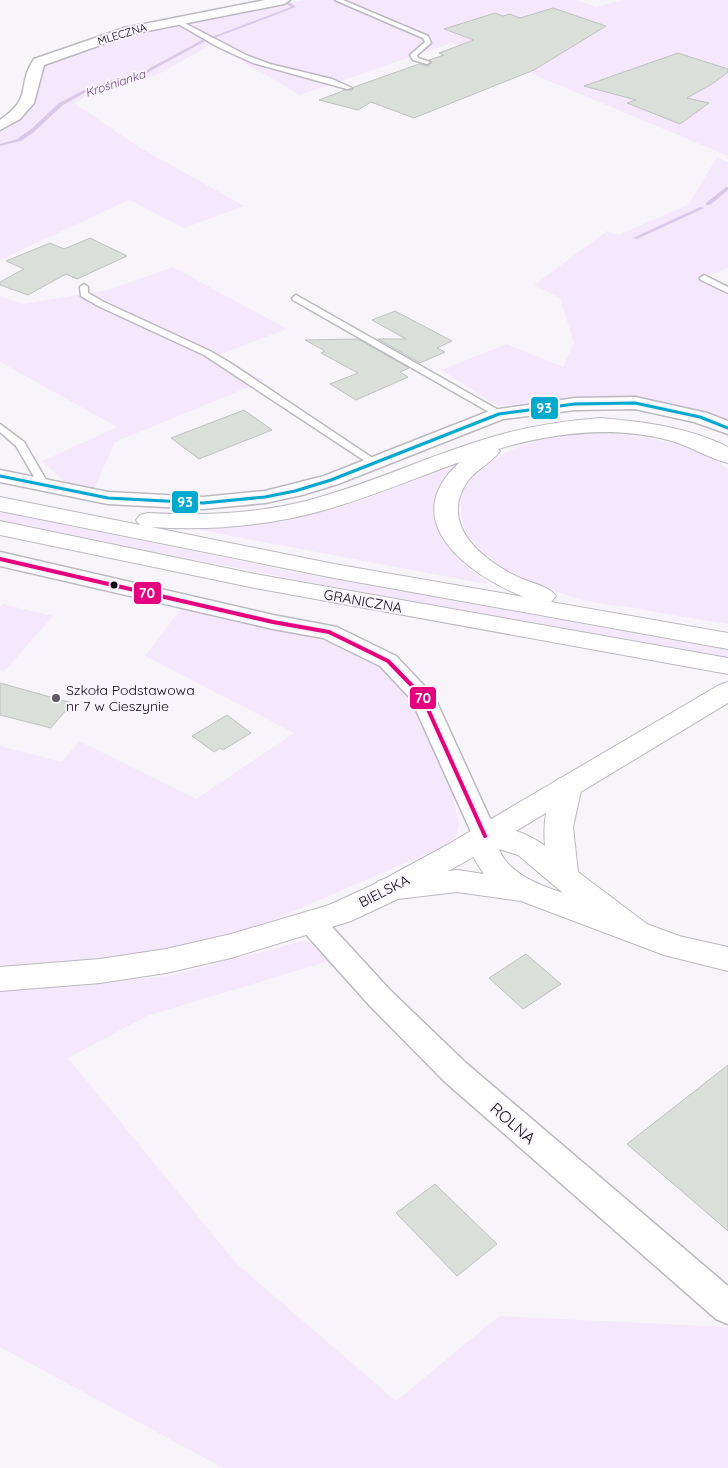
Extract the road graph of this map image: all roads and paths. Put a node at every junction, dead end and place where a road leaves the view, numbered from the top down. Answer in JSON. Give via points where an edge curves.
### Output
{"nodes":[{"id":1,"x":284,"y":0,"type":"edge"},
{"id":2,"x":338,"y":0,"type":"edge"},
{"id":3,"x":175,"y":20,"type":"junction"},
{"id":4,"x":427,"y":62,"type":"dead end"},
{"id":5,"x":349,"y":88,"type":"dead end"},
{"id":6,"x":0,"y":126,"type":"edge"},
{"id":7,"x":704,"y":278,"type":"dead end"},
{"id":8,"x":84,"y":287,"type":"dead end"},
{"id":9,"x":728,"y":290,"type":"edge"},
{"id":10,"x":296,"y":298,"type":"dead end"},
{"id":11,"x":499,"y":414,"type":"junction"},
{"id":12,"x":0,"y":427,"type":"edge"},
{"id":13,"x":728,"y":428,"type":"edge"},
{"id":14,"x":527,"y":433,"type":"junction"},
{"id":15,"x":728,"y":456,"type":"edge"},
{"id":16,"x":375,"y":463,"type":"junction"},
{"id":17,"x":0,"y":476,"type":"edge"},
{"id":18,"x":44,"y":485,"type":"junction"},
{"id":19,"x":0,"y":504,"type":"edge"},
{"id":20,"x":41,"y":513,"type":"junction"},
{"id":21,"x":0,"y":528,"type":"edge"},
{"id":22,"x":0,"y":559,"type":"edge"},
{"id":23,"x":659,"y":629,"type":"junction"},
{"id":24,"x":728,"y":641,"type":"edge"},
{"id":25,"x":659,"y":654,"type":"junction"},
{"id":26,"x":728,"y":666,"type":"edge"},
{"id":27,"x":728,"y":673,"type":"edge"},
{"id":28,"x":718,"y":696,"type":"edge"},
{"id":29,"x":568,"y":786,"type":"junction"},
{"id":30,"x":485,"y":836,"type":"junction"},
{"id":31,"x":563,"y":875,"type":"junction"},
{"id":32,"x":389,"y":889,"type":"junction"},
{"id":33,"x":530,"y":893,"type":"junction"},
{"id":34,"x":312,"y":923,"type":"junction"},
{"id":35,"x":635,"y":931,"type":"junction"},
{"id":36,"x":728,"y":959,"type":"edge"},
{"id":37,"x":0,"y":979,"type":"edge"},
{"id":38,"x":728,"y":1308,"type":"edge"}],
"edges":[{"from":1,"to":3,"type":"street","name":"MLECZNA"},
{"from":2,"to":4,"type":"lane","via":[[426,37],[428,43],[413,55],[415,59]]},
{"from":3,"to":5,"type":"lane","via":[[246,57]]},
{"from":3,"to":6,"type":"street","name":"MLECZNA","via":[[129,31],[39,62],[33,70],[27,102]]},
{"from":7,"to":9,"type":"lane"},
{"from":8,"to":16,"type":"lane","via":[[84,294],[101,304],[208,353]]},
{"from":10,"to":11,"type":"lane"},
{"from":11,"to":13,"type":"street","via":[[574,404],[635,403],[700,417]]},
{"from":11,"to":16,"type":"street"},
{"from":12,"to":18,"type":"lane","via":[[20,444]]},
{"from":14,"to":15,"type":"main road","via":[[578,425],[632,427],[693,440]]},
{"from":14,"to":20,"type":"main road","via":[[452,456],[336,500],[281,514],[170,522]]},
{"from":14,"to":23,"type":"main road","via":[[505,442],[470,464],[451,488],[447,499],[449,522],[462,548],[488,570],[527,590]]},
{"from":16,"to":18,"type":"street","via":[[265,498],[203,503],[108,498]]},
{"from":17,"to":18,"type":"street"},
{"from":19,"to":20,"type":"main road","name":"GRANICZNA"},
{"from":20,"to":23,"type":"main road","name":"GRANICZNA"},
{"from":21,"to":25,"type":"main road","name":"GRANICZNA","via":[[255,581]]},
{"from":22,"to":30,"type":"street","via":[[329,632],[388,661],[422,696]]},
{"from":23,"to":24,"type":"main road","name":"GRANICZNA"},
{"from":25,"to":26,"type":"main road","name":"GRANICZNA"},
{"from":25,"to":27,"type":"main road"},
{"from":28,"to":29,"type":"main road","name":"BIELSKA"},
{"from":29,"to":30,"type":"main road","name":"BIELSKA"},
{"from":29,"to":31,"type":"main road","via":[[558,827]]},
{"from":30,"to":31,"type":"main road","via":[[510,840],[528,848]]},
{"from":30,"to":32,"type":"main road","name":"BIELSKA"},
{"from":30,"to":33,"type":"main road","via":[[484,851],[499,874]]},
{"from":31,"to":35,"type":"main road"},
{"from":32,"to":33,"type":"main road","via":[[457,881]]},
{"from":32,"to":34,"type":"main road","name":"BIELSKA"},
{"from":33,"to":35,"type":"main road"},
{"from":34,"to":37,"type":"main road","name":"BIELSKA","via":[[210,953],[136,967]]},
{"from":34,"to":38,"type":"street","name":"ROLNA","via":[[380,998],[455,1072]]},
{"from":35,"to":36,"type":"main road","via":[[675,946]]}]}
